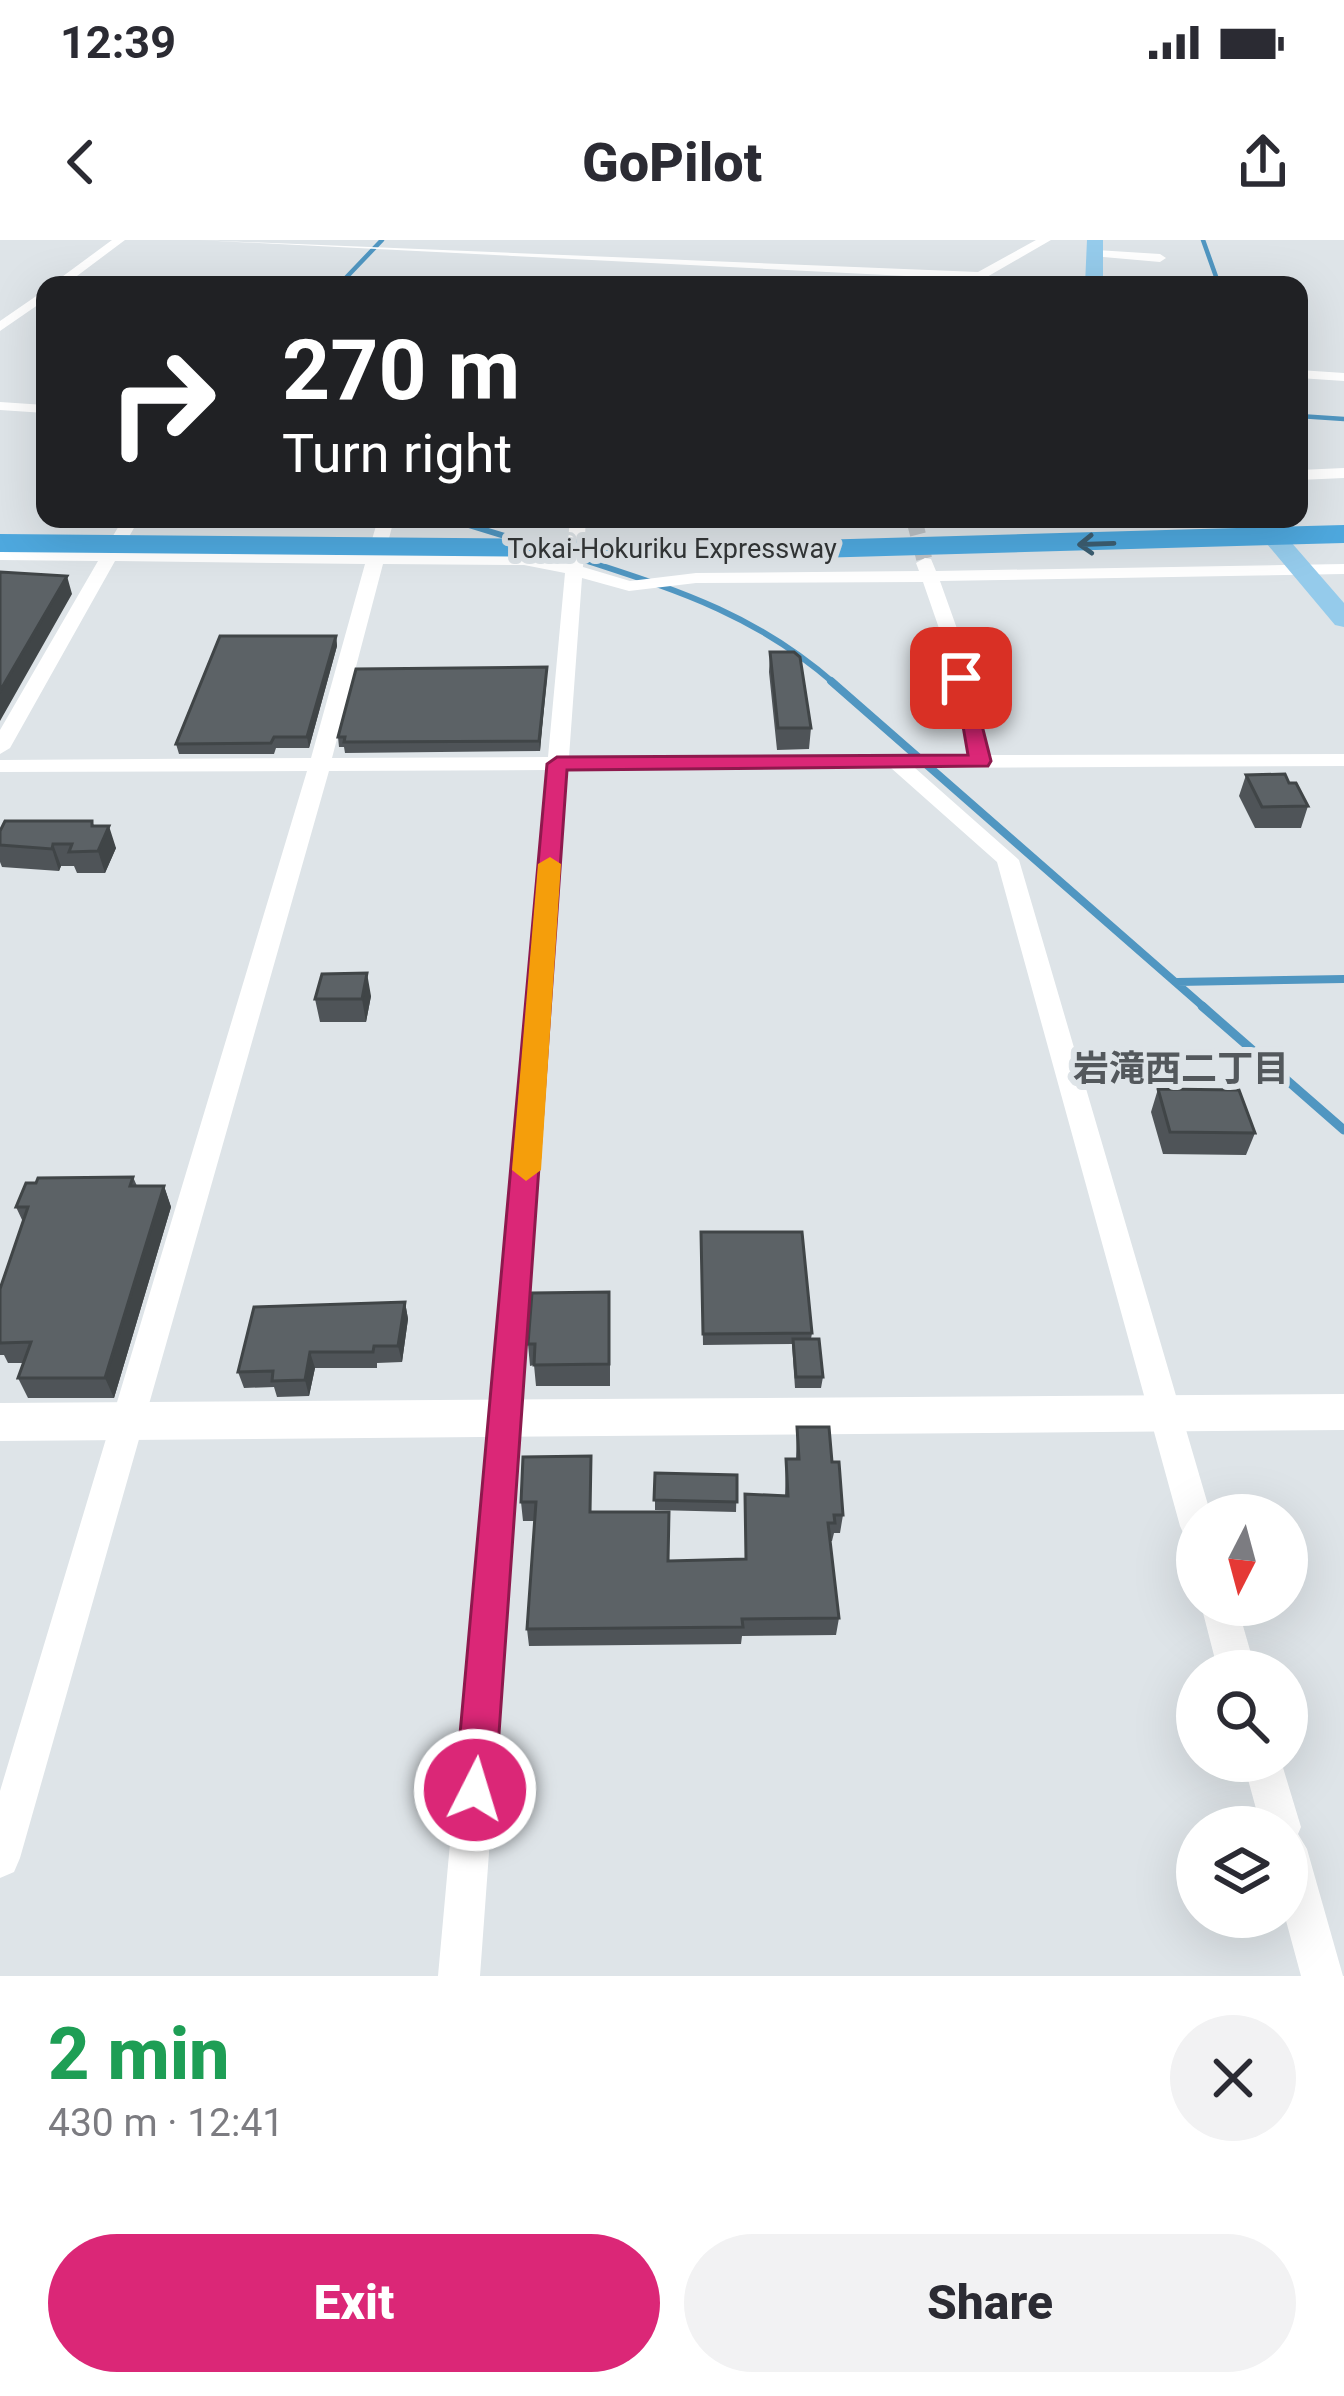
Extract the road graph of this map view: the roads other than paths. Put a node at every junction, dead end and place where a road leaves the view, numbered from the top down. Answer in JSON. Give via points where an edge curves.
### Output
{"nodes":[{"id":1,"x":118,"y":240,"type":"edge"},
{"id":2,"x":204,"y":240,"type":"edge"},
{"id":3,"x":1045,"y":240,"type":"edge"},
{"id":4,"x":1155,"y":240,"type":"edge"},
{"id":5,"x":1096,"y":247,"type":"edge"},
{"id":6,"x":573,"y":257,"type":"junction"},
{"id":7,"x":820,"y":261,"type":"junction"},
{"id":8,"x":565,"y":271,"type":"dead end"},
{"id":9,"x":69,"y":276,"type":"edge"},
{"id":10,"x":816,"y":276,"type":"edge"},
{"id":11,"x":978,"y":276,"type":"joint"},
{"id":12,"x":36,"y":301,"type":"edge"},
{"id":13,"x":0,"y":306,"type":"edge"},
{"id":14,"x":27,"y":308,"type":"junction"},
{"id":15,"x":36,"y":322,"type":"edge"},
{"id":16,"x":5,"y":324,"type":"edge"},
{"id":17,"x":1308,"y":375,"type":"edge"},
{"id":18,"x":1344,"y":377,"type":"edge"},
{"id":19,"x":0,"y":406,"type":"edge"},
{"id":20,"x":36,"y":408,"type":"edge"},
{"id":21,"x":1344,"y":473,"type":"edge"},
{"id":22,"x":1308,"y":475,"type":"edge"},
{"id":23,"x":0,"y":527,"type":"edge"},
{"id":24,"x":36,"y":528,"type":"edge"},
{"id":25,"x":48,"y":528,"type":"edge"},
{"id":26,"x":126,"y":528,"type":"edge"},
{"id":27,"x":384,"y":528,"type":"edge"},
{"id":28,"x":577,"y":528,"type":"edge"},
{"id":29,"x":878,"y":528,"type":"edge"},
{"id":30,"x":1265,"y":528,"type":"edge"},
{"id":31,"x":1344,"y":534,"type":"edge"},
{"id":32,"x":621,"y":540,"type":"junction"},
{"id":33,"x":0,"y":543,"type":"edge"},
{"id":34,"x":0,"y":555,"type":"edge"},
{"id":35,"x":110,"y":556,"type":"junction"},
{"id":36,"x":376,"y":560,"type":"junction"},
{"id":37,"x":574,"y":563,"type":"junction"},
{"id":38,"x":927,"y":569,"type":"junction"},
{"id":39,"x":1344,"y":569,"type":"edge"},
{"id":40,"x":1300,"y":572,"type":"junction"},
{"id":41,"x":1344,"y":619,"type":"edge"},
{"id":42,"x":0,"y":748,"type":"edge"},
{"id":43,"x":1344,"y":760,"type":"edge"},
{"id":44,"x":980,"y":761,"type":"junction"},
{"id":45,"x":905,"y":763,"type":"junction"},
{"id":46,"x":320,"y":764,"type":"junction"},
{"id":47,"x":557,"y":764,"type":"junction"},
{"id":48,"x":0,"y":766,"type":"edge"},
{"id":49,"x":1344,"y":1412,"type":"edge"},
{"id":50,"x":1166,"y":1414,"type":"junction"},
{"id":51,"x":507,"y":1419,"type":"junction"},
{"id":52,"x":128,"y":1421,"type":"junction"},
{"id":53,"x":0,"y":1422,"type":"edge"},
{"id":54,"x":1188,"y":1494,"type":"edge"},
{"id":55,"x":0,"y":1858,"type":"edge"},
{"id":56,"x":1308,"y":1925,"type":"edge"},
{"id":57,"x":459,"y":1976,"type":"edge"},
{"id":58,"x":1322,"y":1976,"type":"edge"}],
"edges":[{"from":1,"to":9,"type":"street"},
{"from":2,"to":6,"type":"street"},
{"from":3,"to":11,"type":"street"},
{"from":4,"to":5,"type":"street","via":[[1162,264]]},
{"from":6,"to":7,"type":"street"},
{"from":6,"to":8,"type":"street"},
{"from":7,"to":10,"type":"street"},
{"from":7,"to":11,"type":"street"},
{"from":12,"to":14,"type":"street"},
{"from":13,"to":14,"type":"street"},
{"from":14,"to":16,"type":"street"},
{"from":15,"to":16,"type":"street"},
{"from":17,"to":18,"type":"street"},
{"from":19,"to":20,"type":"street"},
{"from":21,"to":22,"type":"street"},
{"from":23,"to":24,"type":"highway","name":"Tokai-Hokuriku Expressway"},
{"from":25,"to":32,"type":"highway","name":"Tokai-Hokuriku Expressway"},
{"from":26,"to":35,"type":"street"},
{"from":27,"to":36,"type":"street"},
{"from":28,"to":37,"type":"street"},
{"from":29,"to":32,"type":"highway","name":"Tokai-Hokuriku Expressway"},
{"from":30,"to":40,"type":"main road"},
{"from":31,"to":32,"type":"highway","name":"Tokai-Hokuriku Expressway","one_way":true},
{"from":32,"to":33,"type":"highway","name":"Tokai-Hokuriku Expressway"},
{"from":34,"to":35,"type":"street"},
{"from":35,"to":36,"type":"street"},
{"from":35,"to":42,"type":"street"},
{"from":36,"to":37,"type":"street"},
{"from":36,"to":46,"type":"street"},
{"from":37,"to":38,"type":"street","via":[[640,586]]},
{"from":37,"to":47,"type":"street"},
{"from":38,"to":40,"type":"street"},
{"from":38,"to":44,"type":"street"},
{"from":39,"to":40,"type":"street"},
{"from":40,"to":41,"type":"main road"},
{"from":43,"to":44,"type":"street"},
{"from":44,"to":45,"type":"street"},
{"from":45,"to":47,"type":"street"},
{"from":45,"to":50,"type":"street","via":[[1009,860]]},
{"from":46,"to":47,"type":"street"},
{"from":46,"to":48,"type":"street"},
{"from":46,"to":52,"type":"street"},
{"from":47,"to":51,"type":"street"},
{"from":49,"to":50,"type":"street"},
{"from":50,"to":51,"type":"street"},
{"from":50,"to":54,"type":"street"},
{"from":51,"to":52,"type":"street"},
{"from":51,"to":57,"type":"street"},
{"from":52,"to":53,"type":"street"},
{"from":52,"to":55,"type":"street"},
{"from":56,"to":58,"type":"street"}]}
